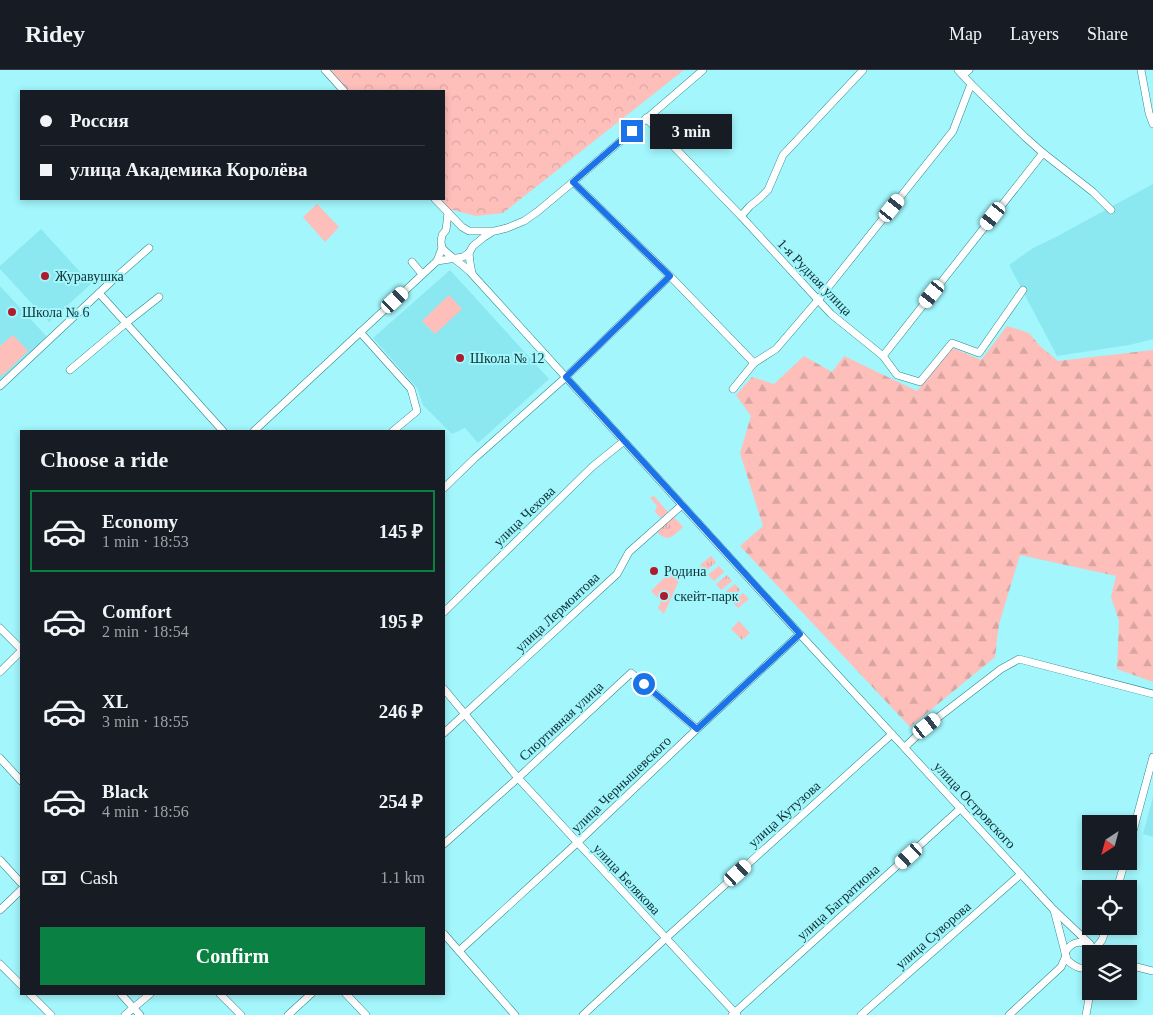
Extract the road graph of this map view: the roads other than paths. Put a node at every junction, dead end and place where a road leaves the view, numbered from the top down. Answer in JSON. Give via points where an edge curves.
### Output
{"nodes":[{"id":1,"x":326,"y":70,"type":"edge"},
{"id":2,"x":703,"y":70,"type":"edge"},
{"id":3,"x":863,"y":70,"type":"edge"},
{"id":4,"x":1141,"y":70,"type":"edge"},
{"id":5,"x":963,"y":72,"type":"edge"},
{"id":6,"x":971,"y":84,"type":"junction"},
{"id":7,"x":343,"y":90,"type":"edge"},
{"id":8,"x":646,"y":118,"type":"junction"},
{"id":9,"x":1153,"y":124,"type":"edge"},
{"id":10,"x":1042,"y":153,"type":"junction"},
{"id":11,"x":573,"y":182,"type":"junction"},
{"id":12,"x":437,"y":200,"type":"edge"},
{"id":13,"x":1111,"y":210,"type":"dead end"},
{"id":14,"x":448,"y":214,"type":"junction"},
{"id":15,"x":741,"y":216,"type":"junction"},
{"id":16,"x":466,"y":229,"type":"junction"},
{"id":17,"x":446,"y":230,"type":"junction"},
{"id":18,"x":495,"y":231,"type":"junction"},
{"id":19,"x":149,"y":248,"type":"dead end"},
{"id":20,"x":442,"y":248,"type":"junction"},
{"id":21,"x":471,"y":249,"type":"junction"},
{"id":22,"x":454,"y":258,"type":"junction"},
{"id":23,"x":437,"y":261,"type":"junction"},
{"id":24,"x":412,"y":262,"type":"dead end"},
{"id":25,"x":422,"y":274,"type":"junction"},
{"id":26,"x":472,"y":274,"type":"junction"},
{"id":27,"x":670,"y":276,"type":"junction"},
{"id":28,"x":1023,"y":290,"type":"dead end"},
{"id":29,"x":99,"y":294,"type":"junction"},
{"id":30,"x":158,"y":297,"type":"dead end"},
{"id":31,"x":818,"y":300,"type":"junction"},
{"id":32,"x":126,"y":323,"type":"junction"},
{"id":33,"x":360,"y":332,"type":"junction"},
{"id":34,"x":883,"y":356,"type":"junction"},
{"id":35,"x":754,"y":364,"type":"junction"},
{"id":36,"x":70,"y":370,"type":"dead end"},
{"id":37,"x":566,"y":377,"type":"junction"},
{"id":38,"x":0,"y":386,"type":"edge"},
{"id":39,"x":732,"y":389,"type":"dead end"},
{"id":40,"x":223,"y":430,"type":"edge"},
{"id":41,"x":255,"y":430,"type":"edge"},
{"id":42,"x":394,"y":430,"type":"edge"},
{"id":43,"x":624,"y":441,"type":"junction"},
{"id":44,"x":445,"y":487,"type":"edge"},
{"id":45,"x":682,"y":505,"type":"junction"},
{"id":46,"x":445,"y":611,"type":"edge"},
{"id":47,"x":0,"y":628,"type":"edge"},
{"id":48,"x":800,"y":634,"type":"junction"},
{"id":49,"x":20,"y":649,"type":"edge"},
{"id":50,"x":20,"y":651,"type":"edge"},
{"id":51,"x":0,"y":672,"type":"edge"},
{"id":52,"x":445,"y":690,"type":"edge"},
{"id":53,"x":1153,"y":694,"type":"edge"},
{"id":54,"x":464,"y":714,"type":"junction"},
{"id":55,"x":697,"y":729,"type":"junction"},
{"id":56,"x":445,"y":732,"type":"edge"},
{"id":57,"x":892,"y":734,"type":"junction"},
{"id":58,"x":904,"y":747,"type":"junction"},
{"id":59,"x":1153,"y":757,"type":"edge"},
{"id":60,"x":0,"y":758,"type":"edge"},
{"id":61,"x":518,"y":778,"type":"junction"},
{"id":62,"x":20,"y":781,"type":"edge"},
{"id":63,"x":961,"y":808,"type":"junction"},
{"id":64,"x":1137,"y":815,"type":"edge"},
{"id":65,"x":445,"y":843,"type":"edge"},
{"id":66,"x":577,"y":843,"type":"junction"},
{"id":67,"x":0,"y":860,"type":"edge"},
{"id":68,"x":1021,"y":874,"type":"junction"},
{"id":69,"x":20,"y":882,"type":"edge"},
{"id":70,"x":20,"y":891,"type":"edge"},
{"id":71,"x":0,"y":910,"type":"edge"},
{"id":72,"x":1054,"y":910,"type":"junction"},
{"id":73,"x":445,"y":935,"type":"edge"},
{"id":74,"x":666,"y":938,"type":"junction"},
{"id":75,"x":1084,"y":945,"type":"edge"},
{"id":76,"x":1089,"y":945,"type":"edge"},
{"id":77,"x":459,"y":951,"type":"junction"},
{"id":78,"x":1066,"y":954,"type":"junction"},
{"id":79,"x":0,"y":964,"type":"edge"},
{"id":80,"x":1072,"y":964,"type":"junction"},
{"id":81,"x":1061,"y":967,"type":"junction"},
{"id":82,"x":1137,"y":967,"type":"edge"},
{"id":83,"x":1082,"y":968,"type":"edge"},
{"id":84,"x":1153,"y":971,"type":"edge"},
{"id":85,"x":20,"y":984,"type":"edge"},
{"id":86,"x":31,"y":995,"type":"edge"},
{"id":87,"x":122,"y":995,"type":"edge"},
{"id":88,"x":149,"y":995,"type":"edge"},
{"id":89,"x":221,"y":995,"type":"edge"},
{"id":90,"x":310,"y":995,"type":"edge"},
{"id":91,"x":347,"y":995,"type":"edge"},
{"id":92,"x":1089,"y":1000,"type":"edge"},
{"id":93,"x":134,"y":1008,"type":"junction"},
{"id":94,"x":734,"y":1014,"type":"edge"},
{"id":95,"x":51,"y":1015,"type":"edge"},
{"id":96,"x":125,"y":1015,"type":"edge"},
{"id":97,"x":140,"y":1015,"type":"edge"},
{"id":98,"x":241,"y":1015,"type":"edge"},
{"id":99,"x":288,"y":1015,"type":"edge"},
{"id":100,"x":366,"y":1015,"type":"edge"},
{"id":101,"x":515,"y":1015,"type":"edge"},
{"id":102,"x":583,"y":1015,"type":"edge"},
{"id":103,"x":861,"y":1015,"type":"edge"},
{"id":104,"x":1009,"y":1015,"type":"edge"},
{"id":105,"x":1086,"y":1015,"type":"edge"}],
"edges":[{"from":1,"to":7,"type":"street"},
{"from":2,"to":8,"type":"street"},
{"from":3,"to":15,"type":"street","via":[[783,156],[768,190]]},
{"from":4,"to":9,"type":"street"},
{"from":5,"to":6,"type":"street"},
{"from":6,"to":10,"type":"street"},
{"from":6,"to":31,"type":"street","via":[[953,131]]},
{"from":8,"to":11,"type":"street"},
{"from":8,"to":15,"type":"street","name":"1-я Рудная улица"},
{"from":10,"to":13,"type":"street"},
{"from":10,"to":34,"type":"street"},
{"from":11,"to":18,"type":"street","via":[[524,221]]},
{"from":11,"to":27,"type":"street"},
{"from":12,"to":14,"type":"street"},
{"from":14,"to":16,"type":"street"},
{"from":14,"to":17,"type":"street"},
{"from":15,"to":31,"type":"street","name":"1-я Рудная улица"},
{"from":16,"to":17,"type":"street","via":[[455,227]]},
{"from":16,"to":18,"type":"street"},
{"from":16,"to":21,"type":"street","via":[[473,241]]},
{"from":17,"to":20,"type":"street","via":[[442,235]]},
{"from":18,"to":21,"type":"street"},
{"from":19,"to":29,"type":"street"},
{"from":20,"to":22,"type":"street"},
{"from":20,"to":23,"type":"street"},
{"from":21,"to":22,"type":"street"},
{"from":21,"to":26,"type":"street"},
{"from":22,"to":23,"type":"street"},
{"from":22,"to":26,"type":"street","name":"улица Островского"},
{"from":23,"to":25,"type":"street"},
{"from":24,"to":25,"type":"street"},
{"from":25,"to":33,"type":"street"},
{"from":26,"to":37,"type":"street","name":"улица Островского"},
{"from":27,"to":35,"type":"street"},
{"from":27,"to":37,"type":"street"},
{"from":28,"to":34,"type":"street","name":"1-я Рудная улица","via":[[979,353],[952,343],[920,382],[897,375]]},
{"from":29,"to":32,"type":"street"},
{"from":29,"to":38,"type":"street"},
{"from":30,"to":32,"type":"street"},
{"from":31,"to":34,"type":"street","name":"1-я Рудная улица"},
{"from":31,"to":35,"type":"street","via":[[776,349]]},
{"from":32,"to":36,"type":"street"},
{"from":32,"to":40,"type":"street"},
{"from":33,"to":41,"type":"street"},
{"from":33,"to":42,"type":"street","via":[[411,389],[417,410]]},
{"from":35,"to":39,"type":"street"},
{"from":37,"to":43,"type":"street","name":"улица Островского"},
{"from":37,"to":44,"type":"street"},
{"from":43,"to":45,"type":"street","name":"улица Островского"},
{"from":43,"to":46,"type":"street","name":"улица Чехова","via":[[592,467]]},
{"from":45,"to":48,"type":"street","name":"улица Островского"},
{"from":45,"to":54,"type":"street","name":"улица Лермонтова","via":[[630,552],[617,574]]},
{"from":47,"to":49,"type":"street"},
{"from":48,"to":55,"type":"street","name":"улица Чернышевского"},
{"from":48,"to":57,"type":"street","name":"улица Островского"},
{"from":50,"to":51,"type":"street"},
{"from":52,"to":54,"type":"street","name":"улица Белякова"},
{"from":53,"to":58,"type":"street","via":[[1019,659],[1001,668]]},
{"from":54,"to":56,"type":"street","name":"улица Лермонтова"},
{"from":54,"to":61,"type":"street","name":"улица Белякова"},
{"from":55,"to":61,"type":"street","name":"Спортивная улица","via":[[631,673]]},
{"from":55,"to":66,"type":"street","name":"улица Чернышевского"},
{"from":57,"to":58,"type":"street","name":"улица Островского"},
{"from":57,"to":74,"type":"street","name":"улица Кутузова"},
{"from":58,"to":63,"type":"street","name":"улица Островского"},
{"from":59,"to":64,"type":"street"},
{"from":60,"to":62,"type":"street"},
{"from":61,"to":65,"type":"street","name":"Спортивная улица"},
{"from":61,"to":66,"type":"street","name":"улица Белякова"},
{"from":63,"to":68,"type":"street","name":"улица Островского"},
{"from":63,"to":94,"type":"street","name":"улица Багратиона"},
{"from":66,"to":74,"type":"street","name":"улица Белякова"},
{"from":66,"to":77,"type":"street","name":"улица Чернышевского"},
{"from":67,"to":69,"type":"street"},
{"from":68,"to":72,"type":"street","name":"улица Островского"},
{"from":68,"to":103,"type":"street","name":"улица Суворова"},
{"from":70,"to":71,"type":"street"},
{"from":72,"to":76,"type":"street","name":"улица Островского"},
{"from":72,"to":78,"type":"street","name":"улица Островского"},
{"from":73,"to":77,"type":"street"},
{"from":74,"to":94,"type":"street","name":"улица Белякова"},
{"from":74,"to":102,"type":"street","name":"улица Кутузова"},
{"from":75,"to":78,"type":"street","via":[[1078,942],[1069,947]]},
{"from":77,"to":101,"type":"street"},
{"from":78,"to":80,"type":"street"},
{"from":78,"to":81,"type":"street"},
{"from":79,"to":85,"type":"street"},
{"from":80,"to":81,"type":"street"},
{"from":80,"to":83,"type":"street"},
{"from":81,"to":104,"type":"street"},
{"from":82,"to":84,"type":"street"},
{"from":86,"to":95,"type":"street"},
{"from":87,"to":93,"type":"street"},
{"from":88,"to":93,"type":"street"},
{"from":89,"to":98,"type":"street"},
{"from":90,"to":99,"type":"street"},
{"from":91,"to":100,"type":"street"},
{"from":92,"to":105,"type":"street"},
{"from":93,"to":96,"type":"street"},
{"from":93,"to":97,"type":"street"}]}
